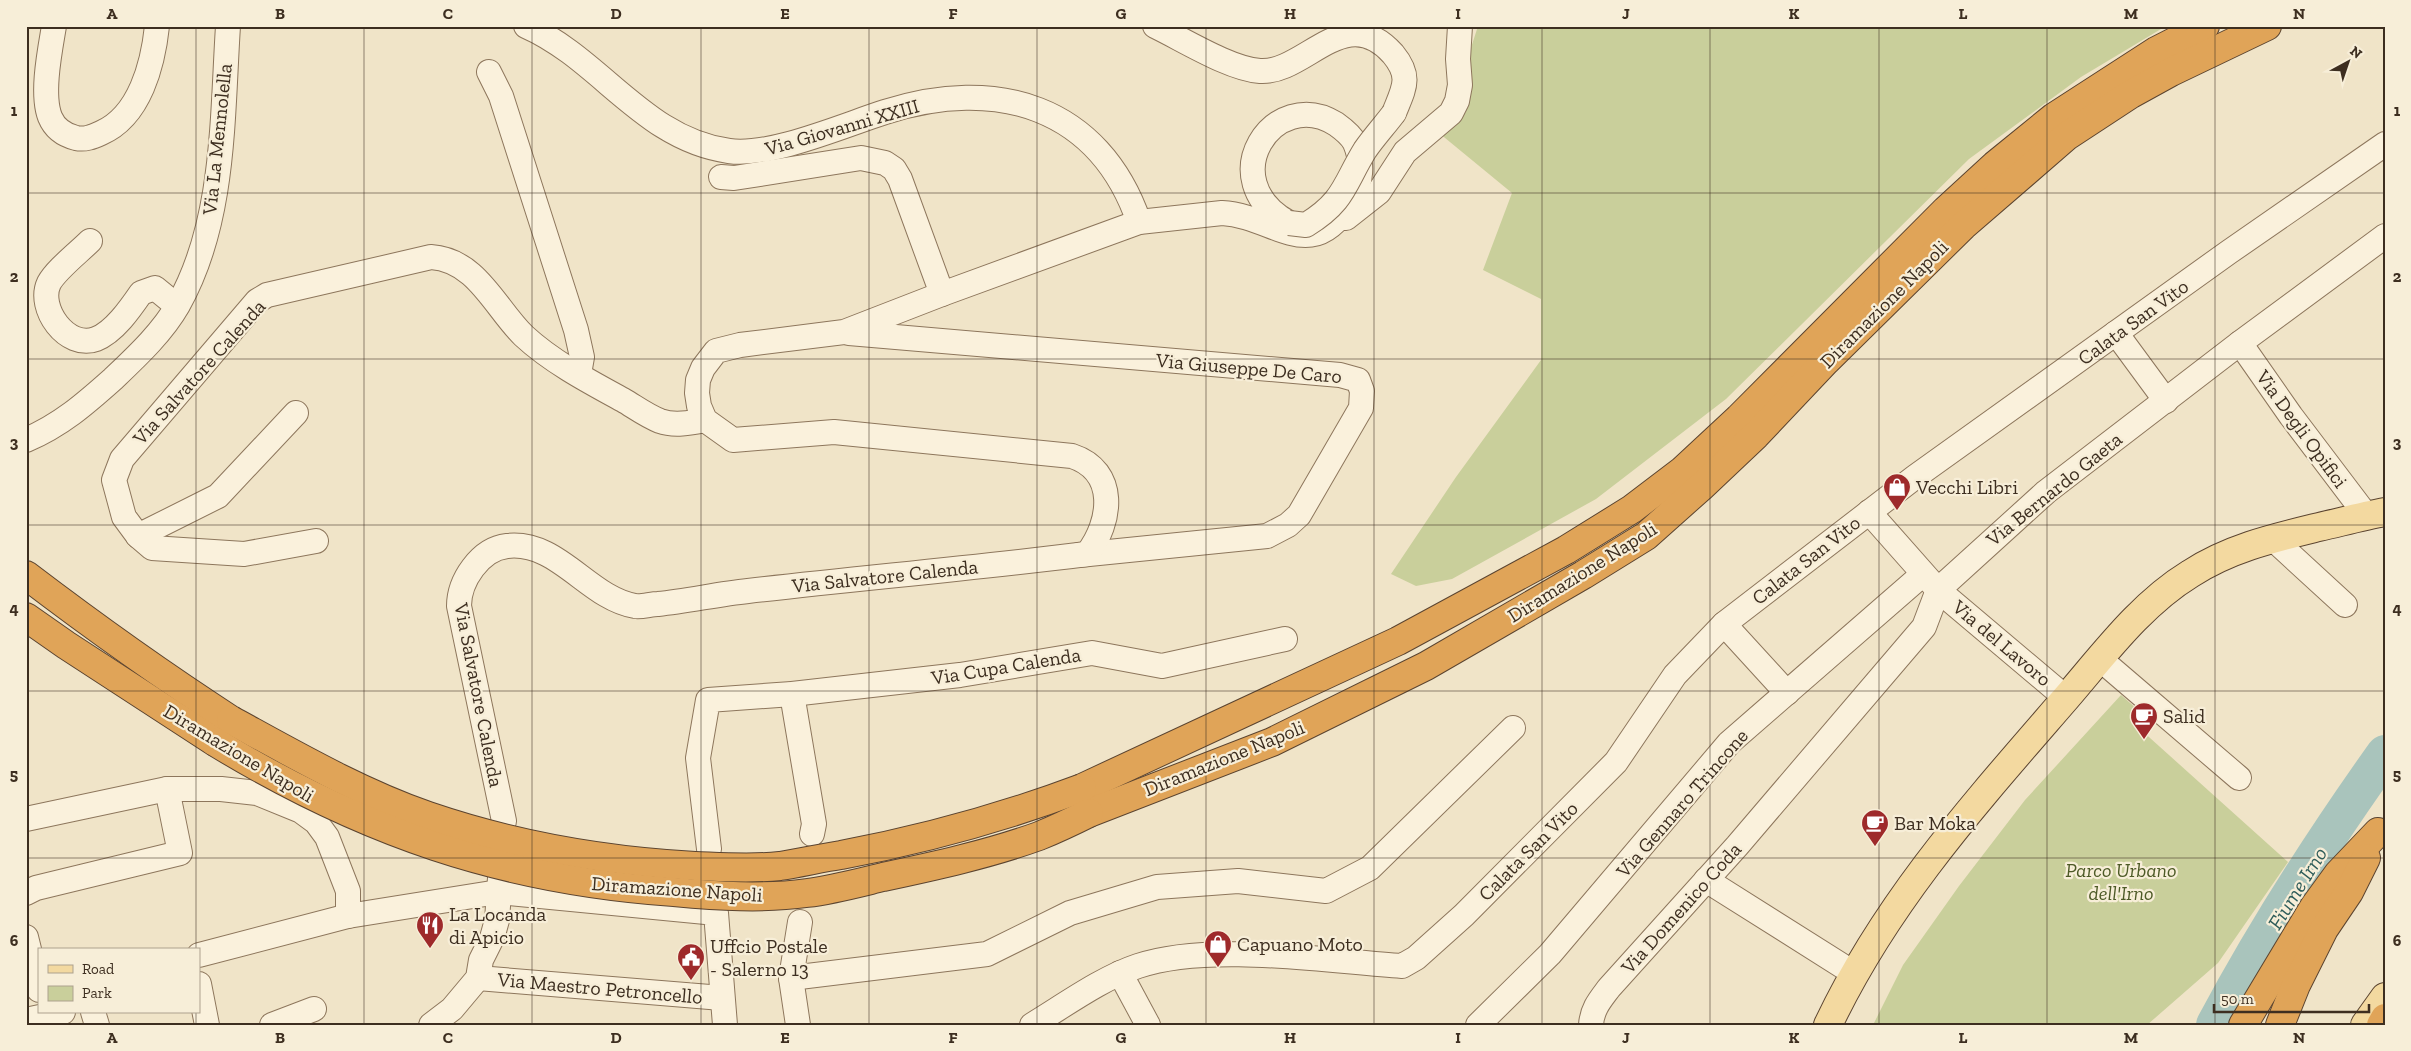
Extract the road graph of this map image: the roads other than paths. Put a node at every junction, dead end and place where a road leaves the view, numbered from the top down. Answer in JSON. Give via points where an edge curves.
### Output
{"nodes":[{"id":1,"x":54,"y":26,"type":"edge"},
{"id":2,"x":158,"y":26,"type":"edge"},
{"id":3,"x":228,"y":26,"type":"edge"},
{"id":4,"x":526,"y":26,"type":"edge"},
{"id":5,"x":1156,"y":26,"type":"edge"},
{"id":6,"x":1460,"y":26,"type":"edge"},
{"id":7,"x":2205,"y":26,"type":"edge"},
{"id":8,"x":2267,"y":26,"type":"edge"},
{"id":9,"x":489,"y":72,"type":"dead end"},
{"id":10,"x":2385,"y":144,"type":"edge"},
{"id":11,"x":722,"y":177,"type":"dead end"},
{"id":12,"x":1139,"y":222,"type":"junction"},
{"id":13,"x":1331,"y":227,"type":"junction"},
{"id":14,"x":2385,"y":236,"type":"edge"},
{"id":15,"x":90,"y":242,"type":"dead end"},
{"id":16,"x":942,"y":294,"type":"junction"},
{"id":17,"x":178,"y":306,"type":"junction"},
{"id":18,"x":844,"y":332,"type":"junction"},
{"id":19,"x":2116,"y":333,"type":"junction"},
{"id":20,"x":2240,"y":343,"type":"junction"},
{"id":21,"x":579,"y":374,"type":"junction"},
{"id":22,"x":2166,"y":401,"type":"junction"},
{"id":23,"x":296,"y":412,"type":"dead end"},
{"id":24,"x":705,"y":420,"type":"junction"},
{"id":25,"x":26,"y":440,"type":"edge"},
{"id":26,"x":1870,"y":512,"type":"junction"},
{"id":27,"x":2375,"y":513,"type":"edge"},
{"id":28,"x":138,"y":536,"type":"junction"},
{"id":29,"x":2272,"y":538,"type":"junction"},
{"id":30,"x":316,"y":542,"type":"dead end"},
{"id":31,"x":1072,"y":556,"type":"junction"},
{"id":32,"x":26,"y":575,"type":"edge"},
{"id":33,"x":1930,"y":582,"type":"junction"},
{"id":34,"x":2345,"y":604,"type":"dead end"},
{"id":35,"x":26,"y":617,"type":"edge"},
{"id":36,"x":1724,"y":624,"type":"junction"},
{"id":37,"x":1285,"y":639,"type":"dead end"},
{"id":38,"x":2100,"y":659,"type":"junction"},
{"id":39,"x":1787,"y":693,"type":"junction"},
{"id":40,"x":792,"y":694,"type":"junction"},
{"id":41,"x":2066,"y":698,"type":"junction"},
{"id":42,"x":1513,"y":728,"type":"dead end"},
{"id":43,"x":2239,"y":778,"type":"dead end"},
{"id":44,"x":167,"y":789,"type":"junction"},
{"id":45,"x":1780,"y":796,"type":"joint"},
{"id":46,"x":1086,"y":801,"type":"junction"},
{"id":47,"x":26,"y":819,"type":"edge"},
{"id":48,"x":504,"y":821,"type":"dead end"},
{"id":49,"x":2381,"y":828,"type":"edge"},
{"id":50,"x":812,"y":834,"type":"dead end"},
{"id":51,"x":709,"y":850,"type":"dead end"},
{"id":52,"x":1706,"y":880,"type":"junction"},
{"id":53,"x":499,"y":884,"type":"junction"},
{"id":54,"x":26,"y":893,"type":"edge"},
{"id":55,"x":348,"y":916,"type":"junction"},
{"id":56,"x":800,"y":922,"type":"dead end"},
{"id":57,"x":26,"y":937,"type":"edge"},
{"id":58,"x":200,"y":955,"type":"edge"},
{"id":59,"x":1120,"y":973,"type":"junction"},
{"id":60,"x":1855,"y":974,"type":"junction"},
{"id":61,"x":478,"y":978,"type":"junction"},
{"id":62,"x":791,"y":978,"type":"junction"},
{"id":63,"x":38,"y":986,"type":"edge"},
{"id":64,"x":200,"y":989,"type":"edge"},
{"id":65,"x":38,"y":996,"type":"edge"},
{"id":66,"x":2385,"y":997,"type":"edge"},
{"id":67,"x":722,"y":998,"type":"junction"},
{"id":68,"x":26,"y":1000,"type":"edge"},
{"id":69,"x":314,"y":1009,"type":"dead end"},
{"id":70,"x":54,"y":1014,"type":"edge"},
{"id":71,"x":2385,"y":1018,"type":"edge"},
{"id":72,"x":26,"y":1020,"type":"edge"},
{"id":73,"x":207,"y":1025,"type":"edge"},
{"id":74,"x":272,"y":1025,"type":"edge"},
{"id":75,"x":432,"y":1025,"type":"edge"},
{"id":76,"x":725,"y":1025,"type":"edge"},
{"id":77,"x":798,"y":1025,"type":"edge"},
{"id":78,"x":1032,"y":1025,"type":"edge"},
{"id":79,"x":1148,"y":1025,"type":"edge"},
{"id":80,"x":1478,"y":1025,"type":"edge"},
{"id":81,"x":1591,"y":1025,"type":"edge"},
{"id":82,"x":1828,"y":1025,"type":"edge"},
{"id":83,"x":2243,"y":1025,"type":"edge"},
{"id":84,"x":2280,"y":1025,"type":"edge"},
{"id":85,"x":2365,"y":1025,"type":"edge"},
{"id":86,"x":2380,"y":1025,"type":"edge"}],
"edges":[{"from":1,"to":2,"type":"street","via":[[47,92],[49,115],[54,126],[63,133],[82,139],[106,130],[130,109],[155,49]]},
{"from":3,"to":17,"type":"street","name":"Via La Mennolella","via":[[214,193],[194,270]]},
{"from":4,"to":12,"type":"street","name":"Via Giovanni XXIII","via":[[556,42],[680,138],[730,151],[758,151],[888,111],[932,101],[973,98],[1026,105],[1067,124],[1096,148],[1130,196]]},
{"from":5,"to":13,"type":"street","bridge":true,"via":[[1228,62],[1260,71],[1279,67],[1334,38],[1351,34],[1382,42],[1401,64],[1406,74],[1405,84],[1394,113],[1366,150],[1346,188],[1333,204],[1306,224],[1289,223],[1275,216],[1253,183],[1252,163],[1264,136],[1278,123],[1296,116],[1314,115],[1342,128],[1353,140],[1361,157],[1358,184],[1346,210]]},
{"from":6,"to":13,"type":"street","via":[[1460,85],[1451,113],[1405,152],[1379,192],[1359,210]]},
{"from":7,"to":46,"type":"highway","name":"Diramazione Napoli","via":[[2156,51],[2054,117],[1994,165],[1738,418],[1682,471],[1632,509],[1566,550],[1398,641]]},
{"from":8,"to":46,"type":"highway","name":"Diramazione Napoli","via":[[2171,72],[2067,136],[1963,226],[1756,435],[1646,536],[1426,666],[1272,742]]},
{"from":9,"to":21,"type":"street","via":[[501,96],[568,305],[582,357]]},
{"from":10,"to":19,"type":"street","name":"Calata San Vito"},
{"from":11,"to":16,"type":"street","via":[[734,178],[861,158],[885,163],[900,179]]},
{"from":12,"to":13,"type":"street","via":[[1222,213],[1246,216],[1296,234],[1316,234]]},
{"from":12,"to":16,"type":"street"},
{"from":14,"to":20,"type":"street","name":"Via Bernardo Gaeta"},
{"from":15,"to":17,"type":"street","via":[[50,281],[46,293],[46,306],[72,338],[88,341],[106,334],[141,293],[154,288]]},
{"from":16,"to":18,"type":"street"},
{"from":17,"to":25,"type":"street","name":"Via La Mennolella","via":[[152,339],[84,405],[51,429]]},
{"from":18,"to":24,"type":"street","via":[[716,351],[698,380],[698,400]]},
{"from":18,"to":31,"type":"street","name":"Via Giuseppe De Caro","via":[[1340,375],[1358,380],[1362,391],[1361,408],[1299,515],[1288,525],[1267,536]]},
{"from":19,"to":22,"type":"street"},
{"from":19,"to":26,"type":"street","name":"Calata San Vito"},
{"from":20,"to":22,"type":"street","name":"Via Bernardo Gaeta"},
{"from":20,"to":27,"type":"street","name":"Via Degli Opifici","via":[[2290,416]]},
{"from":21,"to":24,"type":"street","name":"Via Salvatore Calenda","via":[[661,421],[681,424]]},
{"from":21,"to":28,"type":"street","name":"Via Salvatore Calenda","via":[[523,335],[470,272],[441,258],[419,260],[267,295],[257,301],[122,459],[114,480],[124,517]]},
{"from":22,"to":33,"type":"street","name":"Via Bernardo Gaeta"},
{"from":23,"to":28,"type":"street","via":[[218,496]]},
{"from":24,"to":31,"type":"street","name":"Via Salvatore Calenda","via":[[733,440],[834,432],[1059,454],[1084,460],[1101,480],[1107,506],[1104,526],[1087,554]]},
{"from":26,"to":33,"type":"street","name":"Via del Lavoro"},
{"from":26,"to":36,"type":"street","name":"Calata San Vito"},
{"from":27,"to":29,"type":"main road"},
{"from":28,"to":30,"type":"street","via":[[152,548],[244,554]]},
{"from":29,"to":34,"type":"street"},
{"from":29,"to":38,"type":"main road","via":[[2190,574],[2141,614]]},
{"from":31,"to":48,"type":"street","name":"Via Salvatore Calenda","via":[[636,606],[582,578],[551,555],[522,546],[505,546],[490,552],[465,579],[459,593],[459,606]]},
{"from":32,"to":46,"type":"highway","name":"Diramazione Napoli","bridge":true,"via":[[118,644],[231,720],[306,761],[371,793],[426,815],[536,845],[666,864],[779,866],[967,828],[1016,813]]},
{"from":33,"to":39,"type":"street","name":"Via Gennaro Trincone"},
{"from":33,"to":41,"type":"street","name":"Via del Lavoro"},
{"from":33,"to":45,"type":"street","name":"Via Bernardo Gaeta","via":[[1924,627]]},
{"from":35,"to":46,"type":"highway","name":"Diramazione Napoli","bridge":true,"via":[[216,742],[320,801],[418,842],[524,872],[578,883],[652,891],[756,896],[806,893],[972,856],[1039,836]]},
{"from":36,"to":39,"type":"street"},
{"from":36,"to":59,"type":"street","name":"Calata San Vito","via":[[1675,675],[1616,762],[1464,915],[1416,958],[1402,966],[1213,955],[1139,965]]},
{"from":37,"to":40,"type":"street","name":"Via Cupa Calenda","via":[[1162,666],[1092,653],[960,675]]},
{"from":38,"to":41,"type":"main road"},
{"from":38,"to":43,"type":"street"},
{"from":39,"to":80,"type":"street","name":"Via Gennaro Trincone","via":[[1729,742],[1550,954]]},
{"from":40,"to":50,"type":"street","via":[[814,824]]},
{"from":40,"to":51,"type":"street","name":"Via Cupa Calenda","via":[[708,700],[698,758]]},
{"from":41,"to":60,"type":"main road","via":[[1940,846],[1904,894]]},
{"from":42,"to":62,"type":"street","via":[[1370,868],[1326,891],[1238,880],[1157,887],[1070,913],[987,954]]},
{"from":44,"to":47,"type":"street"},
{"from":44,"to":54,"type":"street","via":[[180,853]]},
{"from":44,"to":55,"type":"street","via":[[257,793],[301,811],[316,822],[327,837],[348,891]]},
{"from":45,"to":52,"type":"street","name":"Via Domenico Coda"},
{"from":49,"to":83,"type":"highway","via":[[2338,874],[2314,908]]},
{"from":49,"to":84,"type":"highway","via":[[2349,892],[2324,929]]},
{"from":52,"to":60,"type":"street"},
{"from":52,"to":81,"type":"street","name":"Via Domenico Coda","via":[[1597,1003]]},
{"from":53,"to":55,"type":"street"},
{"from":53,"to":61,"type":"street","via":[[497,920],[481,960]]},
{"from":53,"to":67,"type":"street","via":[[716,913]]},
{"from":55,"to":58,"type":"street"},
{"from":56,"to":62,"type":"street"},
{"from":57,"to":63,"type":"street"},
{"from":59,"to":78,"type":"street","name":"Calata San Vito"},
{"from":59,"to":79,"type":"street"},
{"from":60,"to":82,"type":"main road"},
{"from":61,"to":67,"type":"street","name":"Via Maestro Petroncello"},
{"from":61,"to":75,"type":"street"},
{"from":62,"to":77,"type":"street"},
{"from":64,"to":73,"type":"street"},
{"from":65,"to":68,"type":"street"},
{"from":66,"to":85,"type":"main road"},
{"from":67,"to":76,"type":"street"},
{"from":69,"to":74,"type":"street"},
{"from":70,"to":72,"type":"street"},
{"from":71,"to":86,"type":"highway"}]}
